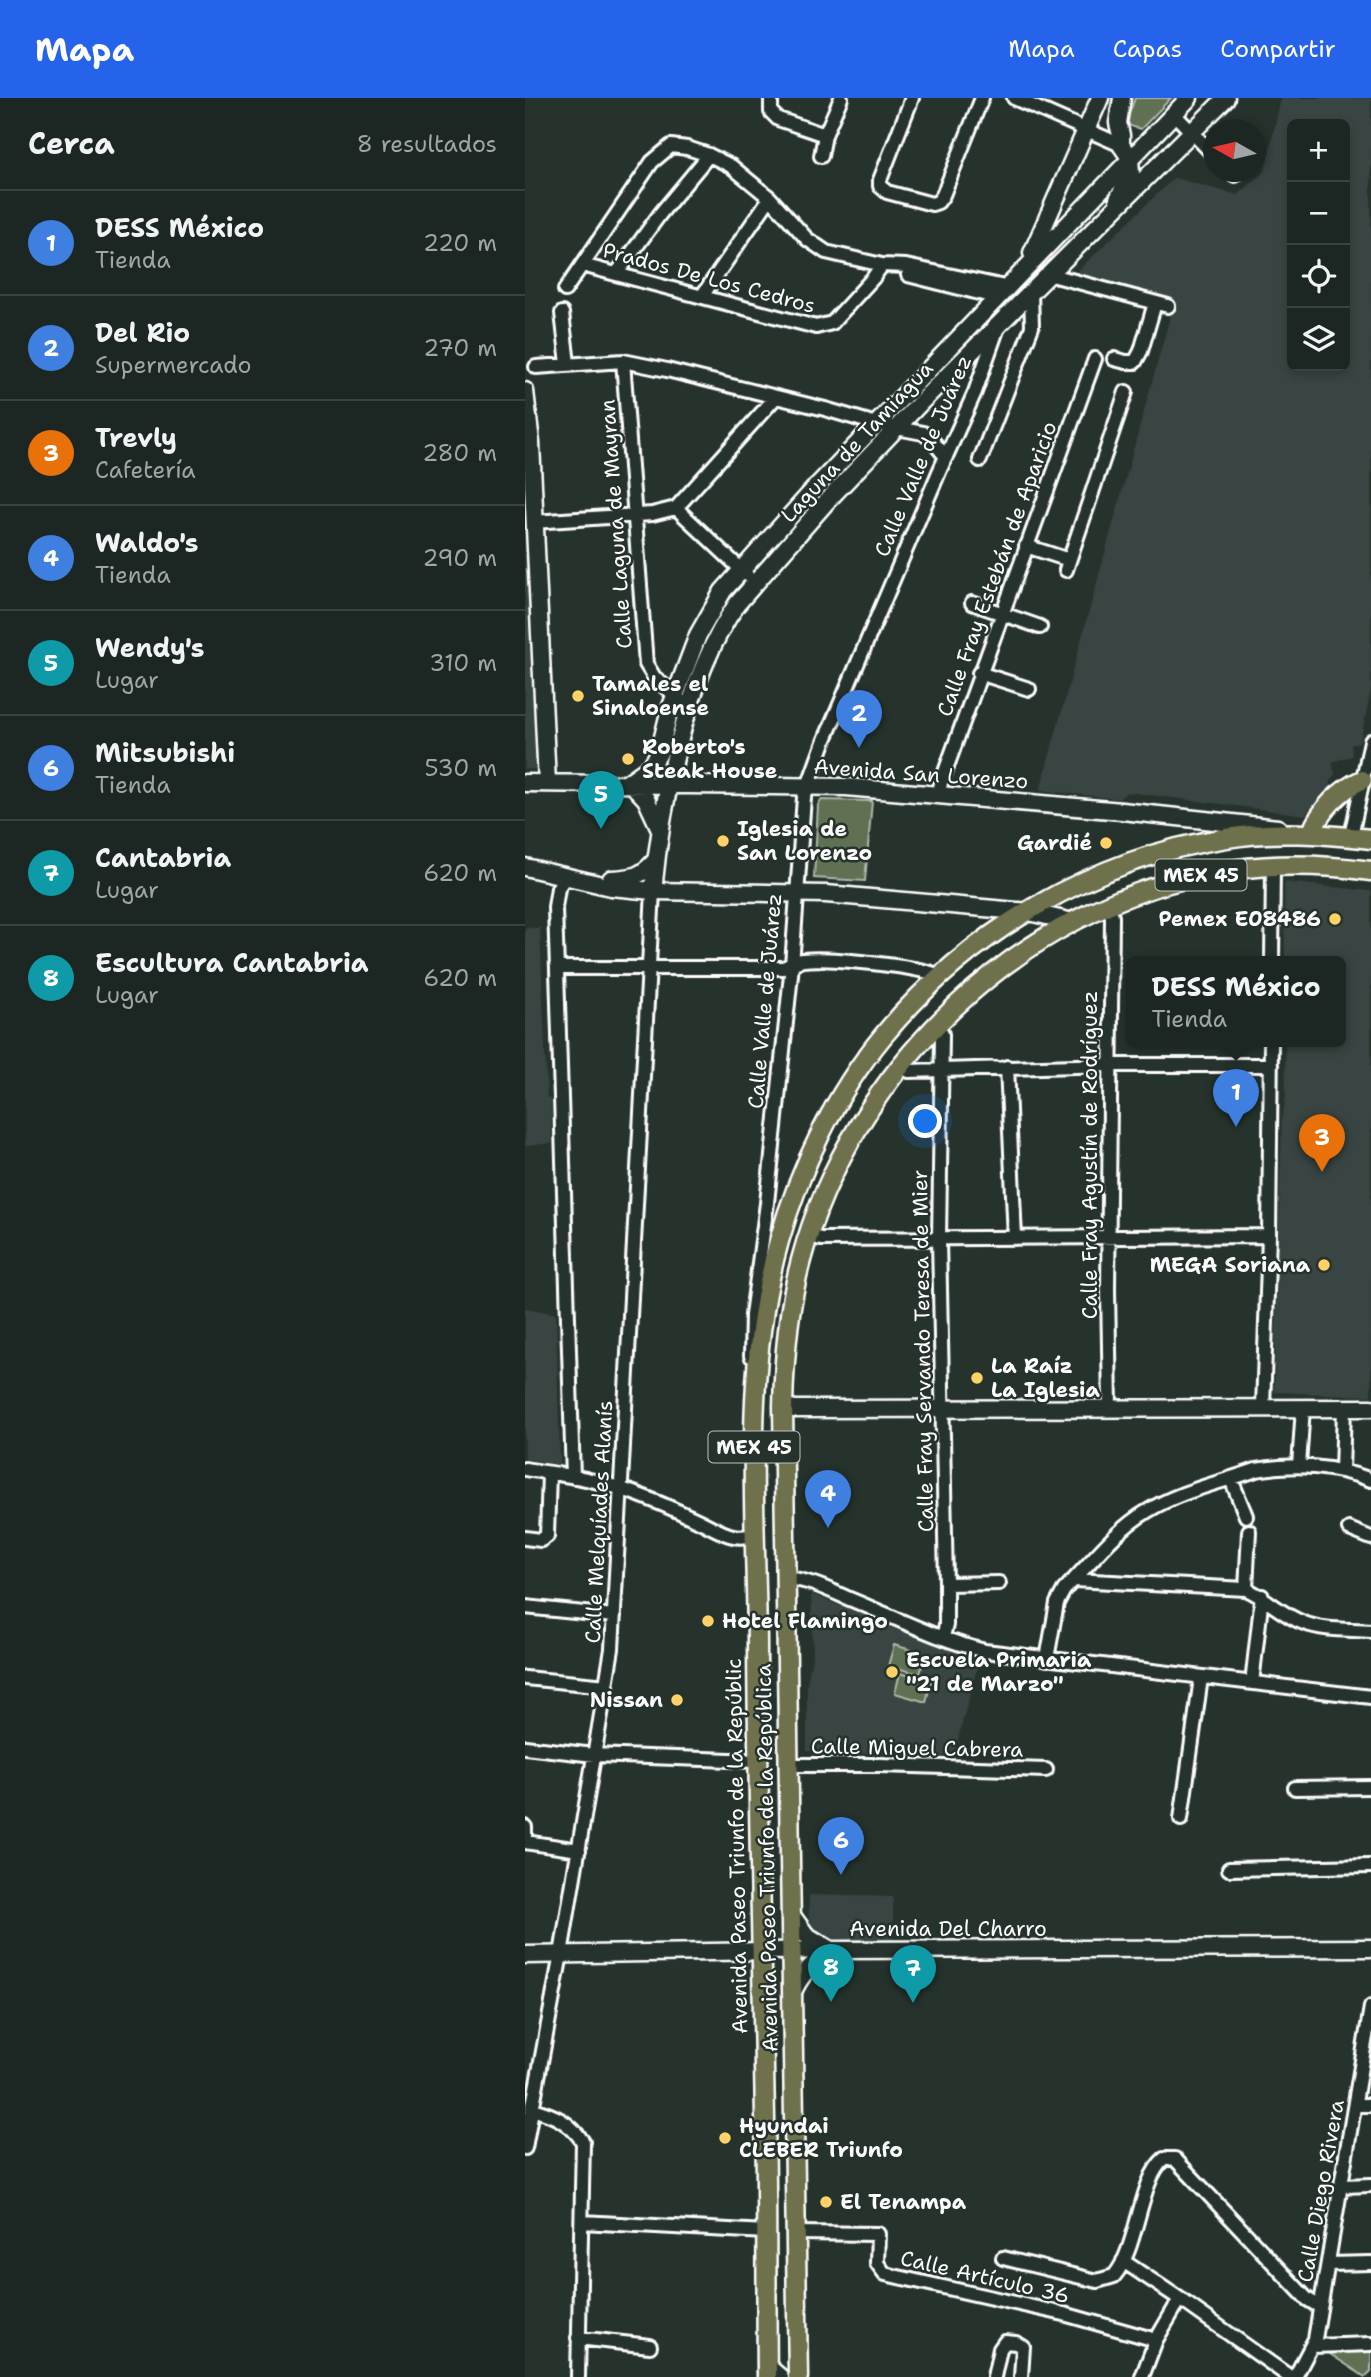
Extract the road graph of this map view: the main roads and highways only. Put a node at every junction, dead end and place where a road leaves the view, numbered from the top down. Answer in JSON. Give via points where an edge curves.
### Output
{"nodes":[{"id":1,"x":1100,"y":98,"type":"edge"},
{"id":2,"x":1122,"y":98,"type":"edge"},
{"id":3,"x":1189,"y":98,"type":"edge"},
{"id":4,"x":1226,"y":98,"type":"edge"},
{"id":5,"x":1126,"y":151,"type":"junction"},
{"id":6,"x":1095,"y":229,"type":"junction"},
{"id":7,"x":1025,"y":266,"type":"junction"},
{"id":8,"x":525,"y":391,"type":"edge"},
{"id":9,"x":528,"y":442,"type":"edge"},
{"id":10,"x":1362,"y":780,"type":"road end"},
{"id":11,"x":525,"y":783,"type":"edge"},
{"id":12,"x":547,"y":783,"type":"junction"},
{"id":13,"x":629,"y":783,"type":"junction"},
{"id":14,"x":670,"y":784,"type":"junction"},
{"id":15,"x":660,"y":830,"type":"junction"},
{"id":16,"x":1312,"y":832,"type":"junction"},
{"id":17,"x":1371,"y":839,"type":"edge"},
{"id":18,"x":656,"y":860,"type":"junction"},
{"id":19,"x":525,"y":867,"type":"edge"},
{"id":20,"x":1371,"y":871,"type":"edge"},
{"id":21,"x":572,"y":879,"type":"junction"},
{"id":22,"x":653,"y":891,"type":"junction"},
{"id":23,"x":1029,"y":912,"type":"junction"},
{"id":24,"x":1073,"y":922,"type":"junction"},
{"id":25,"x":756,"y":1384,"type":"junction"},
{"id":26,"x":783,"y":1407,"type":"junction"},
{"id":27,"x":1371,"y":1408,"type":"edge"},
{"id":28,"x":754,"y":1436,"type":"junction"},
{"id":29,"x":783,"y":1445,"type":"junction"},
{"id":30,"x":790,"y":1913,"type":"junction"},
{"id":31,"x":1371,"y":1948,"type":"edge"},
{"id":32,"x":831,"y":1950,"type":"junction"},
{"id":33,"x":760,"y":1952,"type":"junction"},
{"id":34,"x":791,"y":1952,"type":"junction"},
{"id":35,"x":525,"y":1955,"type":"edge"},
{"id":36,"x":792,"y":1994,"type":"junction"},
{"id":37,"x":772,"y":2373,"type":"edge"},
{"id":38,"x":798,"y":2377,"type":"edge"}],
"edges":[{"from":1,"to":7,"type":"main road"},
{"from":2,"to":5,"type":"main road","via":[[1118,114]]},
{"from":3,"to":5,"type":"main road","name":"Laguna de Tamiagua"},
{"from":4,"to":6,"type":"main road","name":"Laguna de Tamiagua"},
{"from":5,"to":6,"type":"main road","via":[[1131,174],[1128,183]]},
{"from":5,"to":7,"type":"main road","name":"Laguna de Tamiagua"},
{"from":6,"to":14,"type":"main road","name":"Laguna de Tamiagua","via":[[896,428],[727,617],[690,706]]},
{"from":7,"to":13,"type":"main road","name":"Laguna de Tamiagua","via":[[742,569],[712,608],[675,696],[659,753],[651,766]]},
{"from":8,"to":9,"type":"main road"},
{"from":9,"to":12,"type":"main road"},
{"from":10,"to":16,"type":"main road","via":[[1348,786],[1319,817]]},
{"from":11,"to":12,"type":"main road","name":"Avenida San Lorenzo","number":"MEX 45"},
{"from":12,"to":13,"type":"main road","name":"Avenida San Lorenzo","number":"MEX 45"},
{"from":13,"to":14,"type":"main road","name":"Avenida San Lorenzo","number":"MEX 45"},
{"from":13,"to":15,"type":"main road","via":[[646,799]]},
{"from":14,"to":15,"type":"main road","name":"Laguna de Tamiagua"},
{"from":14,"to":16,"type":"main road","name":"Avenida San Lorenzo","number":"MEX 45","via":[[939,793]]},
{"from":15,"to":18,"type":"main road","name":"Laguna de Tamiagua"},
{"from":16,"to":17,"type":"main road","number":"MEX 45"},
{"from":16,"to":23,"type":"main road","name":"Avenida Paseo Triunfo de la Repúblic","number":"MEX 45","via":[[1226,838],[1159,852],[1099,873]]},
{"from":18,"to":21,"type":"main road","via":[[637,876]]},
{"from":18,"to":22,"type":"main road","name":"Laguna de Tamiagua"},
{"from":19,"to":21,"type":"main road"},
{"from":20,"to":24,"type":"main road","name":"Avenida Paseo Triunfo de la República","number":"MEX 45","via":[[1273,865],[1216,872],[1170,882]]},
{"from":21,"to":22,"type":"main road"},
{"from":22,"to":23,"type":"main road","via":[[795,893]]},
{"from":23,"to":24,"type":"main road"},
{"from":23,"to":25,"type":"main road","name":"Avenida Paseo Triunfo de la Repúblic","number":"MEX 45","via":[[983,942],[907,1008],[839,1099],[791,1205],[772,1269]]},
{"from":24,"to":26,"type":"main road","name":"Avenida Paseo Triunfo de la República","number":"MEX 45","via":[[1009,963],[936,1024],[876,1097],[833,1175],[809,1236],[793,1294]]},
{"from":25,"to":26,"type":"main road","via":[[766,1400]]},
{"from":25,"to":28,"type":"main road","name":"Avenida Paseo Triunfo de la Repúblic","number":"MEX 45"},
{"from":26,"to":27,"type":"main road"},
{"from":26,"to":29,"type":"main road","name":"Avenida Paseo Triunfo de la República","number":"MEX 45"},
{"from":28,"to":29,"type":"main road","via":[[764,1428],[773,1429]]},
{"from":28,"to":33,"type":"main road","name":"Avenida Paseo Triunfo de la Repúblic","number":"MEX 45"},
{"from":29,"to":30,"type":"main road","name":"Avenida Paseo Triunfo de la República","number":"MEX 45"},
{"from":30,"to":32,"type":"main road","via":[[806,1935]]},
{"from":30,"to":34,"type":"main road","name":"Avenida Paseo Triunfo de la República","number":"MEX 45"},
{"from":31,"to":32,"type":"main road","name":"Avenida Del Charro"},
{"from":32,"to":34,"type":"main road","name":"Avenida Del Charro"},
{"from":32,"to":36,"type":"main road","via":[[807,1968]]},
{"from":33,"to":34,"type":"main road","name":"Avenida Del Charro"},
{"from":33,"to":35,"type":"main road","name":"Avenida Del Charro"},
{"from":33,"to":37,"type":"main road","name":"Avenida Paseo Triunfo de la Repúblic","number":"MEX 45"},
{"from":34,"to":36,"type":"main road","name":"Avenida Paseo Triunfo de la República","number":"MEX 45"},
{"from":36,"to":38,"type":"main road","name":"Avenida Paseo Triunfo de la República","number":"MEX 45"}]}
